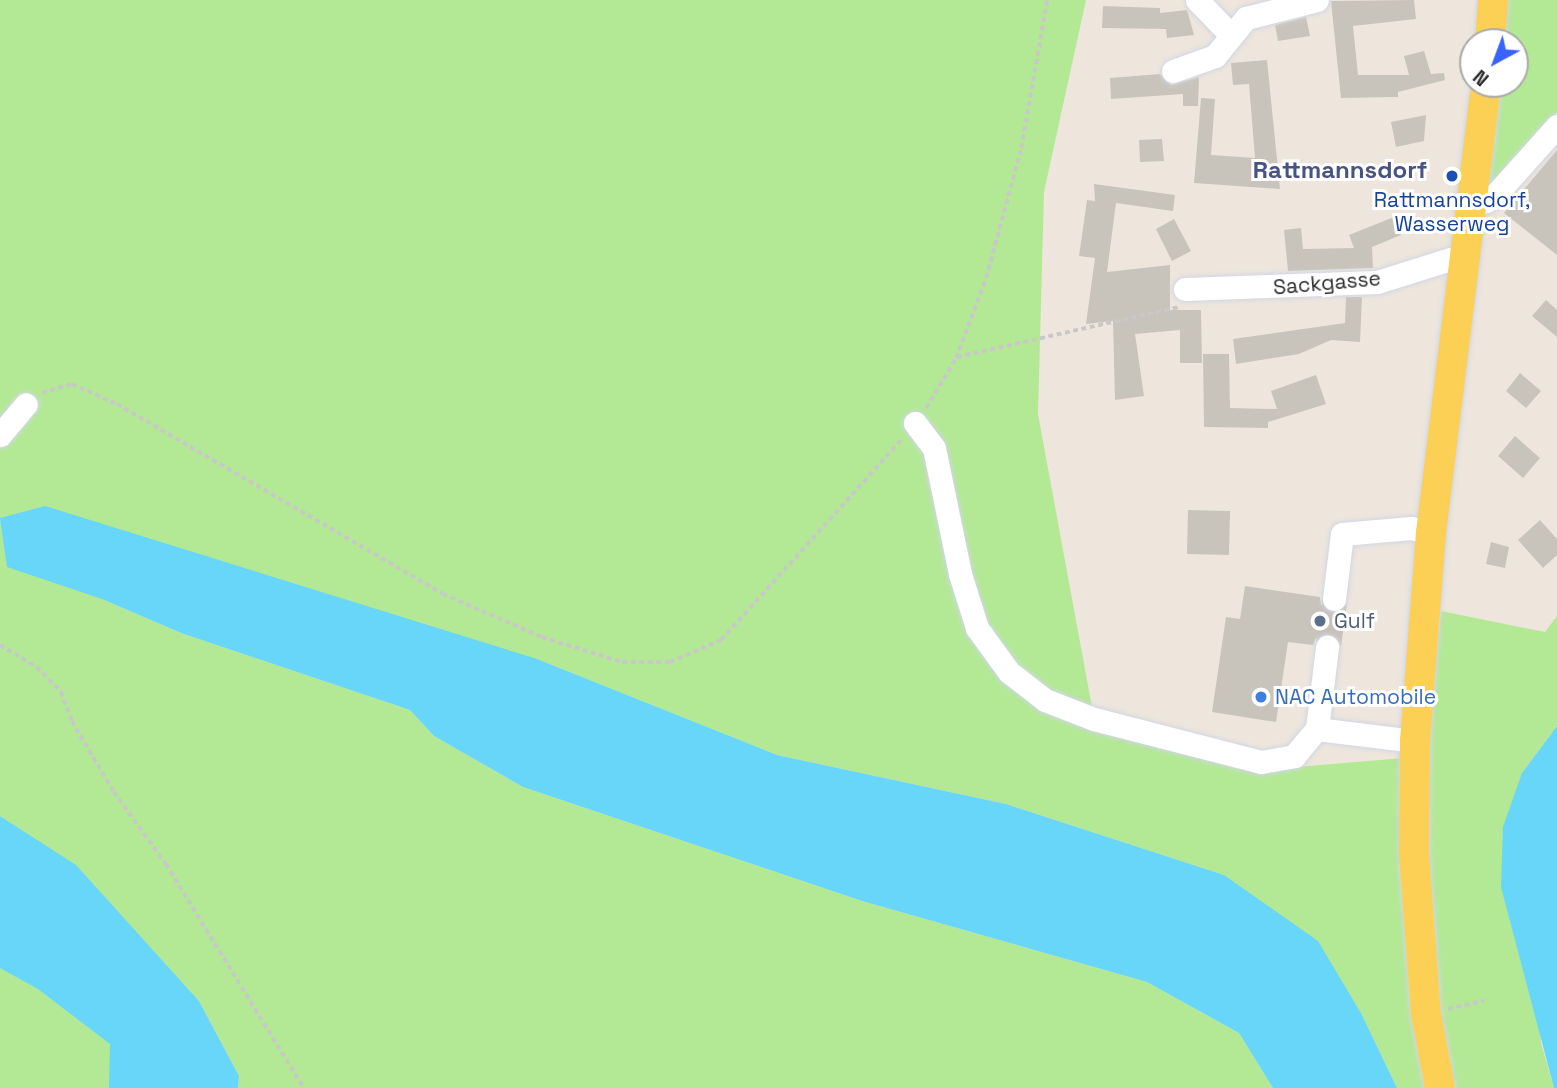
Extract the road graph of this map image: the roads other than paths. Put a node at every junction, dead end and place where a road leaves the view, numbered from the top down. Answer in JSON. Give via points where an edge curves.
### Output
{"nodes":[{"id":1,"x":1197,"y":0,"type":"edge"},
{"id":2,"x":1317,"y":0,"type":"edge"},
{"id":3,"x":1493,"y":0,"type":"edge"},
{"id":4,"x":1491,"y":28,"type":"edge"},
{"id":5,"x":1230,"y":34,"type":"junction"},
{"id":6,"x":1173,"y":71,"type":"dead end"},
{"id":7,"x":1484,"y":98,"type":"edge"},
{"id":8,"x":1557,"y":125,"type":"edge"},
{"id":9,"x":1472,"y":203,"type":"junction"},
{"id":10,"x":1466,"y":259,"type":"junction"},
{"id":11,"x":1185,"y":289,"type":"road end"},
{"id":12,"x":26,"y":404,"type":"road end"},
{"id":13,"x":915,"y":422,"type":"road end"},
{"id":14,"x":0,"y":435,"type":"edge"},
{"id":15,"x":1431,"y":533,"type":"junction"},
{"id":16,"x":1334,"y":599,"type":"tunnel mouth"},
{"id":17,"x":1327,"y":647,"type":"tunnel mouth"},
{"id":18,"x":1317,"y":729,"type":"junction"},
{"id":19,"x":1415,"y":741,"type":"junction"},
{"id":20,"x":1440,"y":1088,"type":"edge"}],
"edges":[{"from":1,"to":5,"type":"street"},
{"from":2,"to":5,"type":"street","via":[[1246,18]]},
{"from":3,"to":4,"type":"main road"},
{"from":5,"to":6,"type":"street","via":[[1215,56]]},
{"from":7,"to":9,"type":"main road"},
{"from":8,"to":9,"type":"street","via":[[1497,193]]},
{"from":9,"to":10,"type":"main road"},
{"from":10,"to":11,"type":"street","name":"Sackgasse","via":[[1451,259],[1377,282]]},
{"from":10,"to":15,"type":"main road"},
{"from":12,"to":14,"type":"street"},
{"from":13,"to":18,"type":"street","via":[[934,448],[957,563],[976,628],[1009,672],[1045,699],[1094,719],[1261,762],[1294,756]]},
{"from":15,"to":16,"type":"street","via":[[1411,528],[1342,534]]},
{"from":15,"to":19,"type":"main road"},
{"from":17,"to":18,"type":"street"},
{"from":18,"to":19,"type":"street"},
{"from":19,"to":20,"type":"main road","via":[[1414,854],[1426,1014]]}]}
